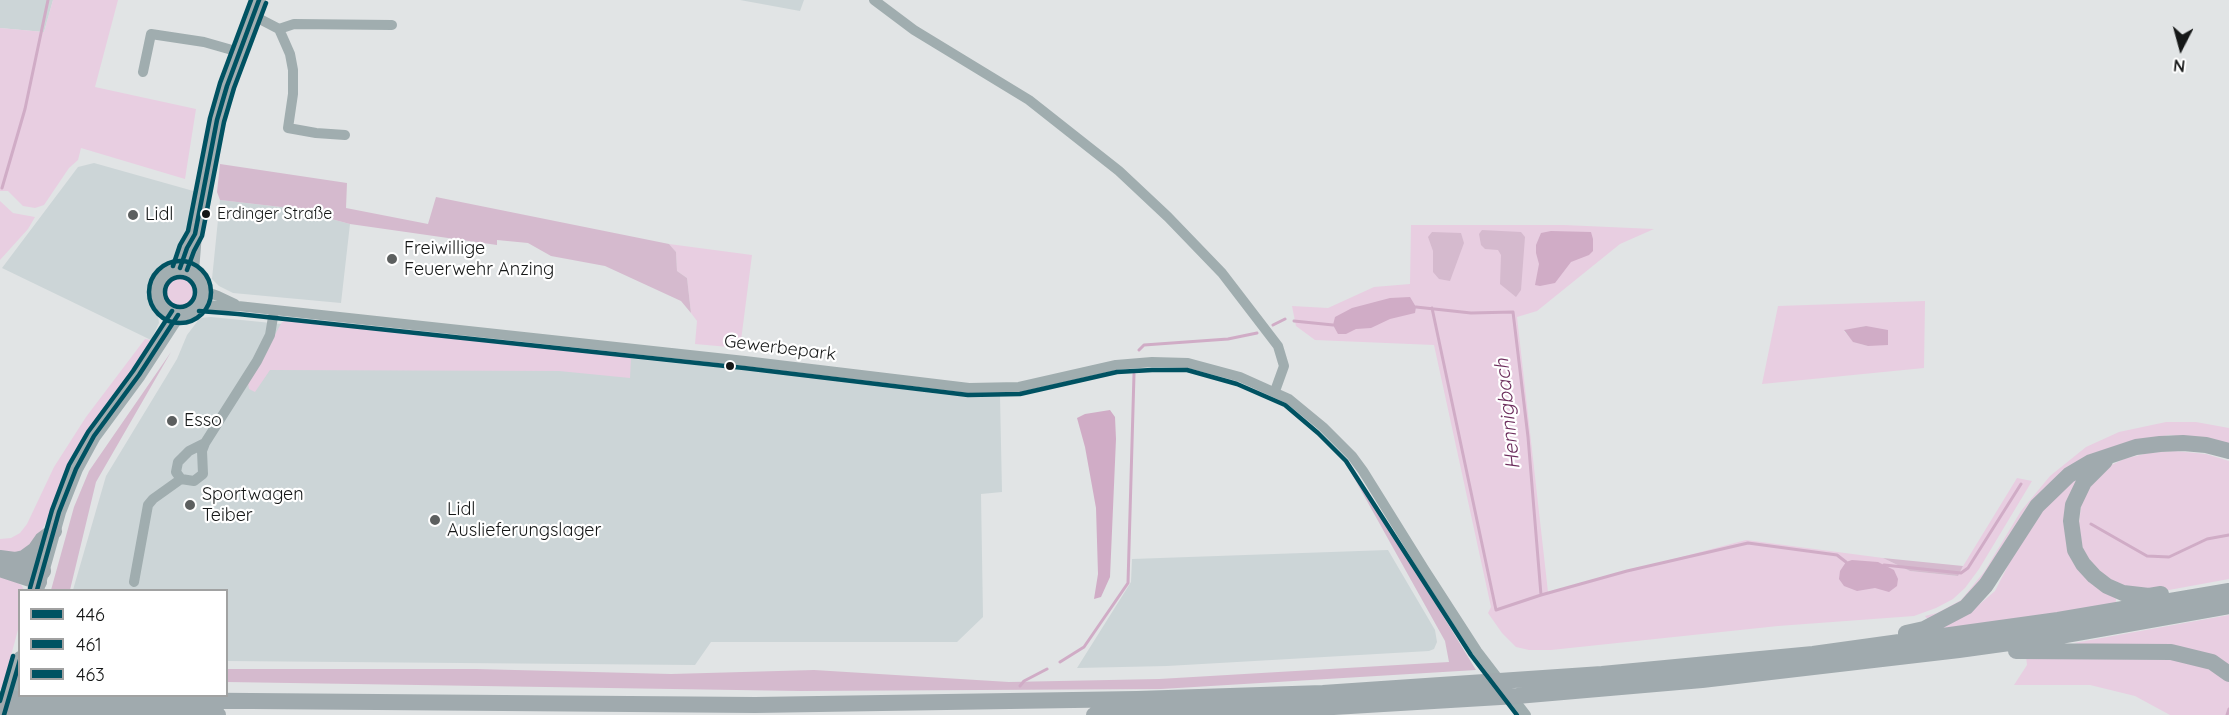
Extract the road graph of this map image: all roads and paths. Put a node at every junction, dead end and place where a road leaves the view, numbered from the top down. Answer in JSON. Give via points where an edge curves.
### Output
{"nodes":[{"id":1,"x":259,"y":0,"type":"edge"},
{"id":2,"x":874,"y":0,"type":"edge"},
{"id":3,"x":254,"y":16,"type":"junction"},
{"id":4,"x":392,"y":25,"type":"dead end"},
{"id":5,"x":279,"y":29,"type":"junction"},
{"id":6,"x":239,"y":52,"type":"junction"},
{"id":7,"x":143,"y":72,"type":"dead end"},
{"id":8,"x":345,"y":135,"type":"dead end"},
{"id":9,"x":186,"y":270,"type":"junction"},
{"id":10,"x":202,"y":298,"type":"junction"},
{"id":11,"x":274,"y":311,"type":"junction"},
{"id":12,"x":172,"y":312,"type":"junction"},
{"id":13,"x":1275,"y":391,"type":"junction"},
{"id":14,"x":205,"y":443,"type":"junction"},
{"id":15,"x":2229,"y":451,"type":"edge"},
{"id":16,"x":2113,"y":454,"type":"junction"},
{"id":17,"x":181,"y":479,"type":"junction"},
{"id":18,"x":54,"y":531,"type":"junction"},
{"id":19,"x":8,"y":559,"type":"edge"},
{"id":20,"x":0,"y":569,"type":"edge"},
{"id":21,"x":40,"y":581,"type":"edge"},
{"id":22,"x":134,"y":582,"type":"dead end"},
{"id":23,"x":2229,"y":591,"type":"edge"},
{"id":24,"x":2207,"y":595,"type":"junction"},
{"id":25,"x":2229,"y":606,"type":"edge"},
{"id":26,"x":1871,"y":647,"type":"junction"},
{"id":27,"x":1959,"y":650,"type":"junction"},
{"id":28,"x":18,"y":664,"type":"edge"},
{"id":29,"x":2229,"y":674,"type":"edge"},
{"id":30,"x":0,"y":699,"type":"edge"},
{"id":31,"x":2,"y":715,"type":"edge"},
{"id":32,"x":218,"y":715,"type":"edge"},
{"id":33,"x":1094,"y":715,"type":"edge"},
{"id":34,"x":1526,"y":715,"type":"edge"}],
"edges":[{"from":1,"to":3,"type":"main road"},
{"from":2,"to":13,"type":"street","via":[[914,30],[1029,100],[1119,171],[1168,217],[1222,273],[1278,346],[1284,366]]},
{"from":3,"to":5,"type":"street"},
{"from":3,"to":6,"type":"main road"},
{"from":4,"to":5,"type":"street","via":[[294,24]]},
{"from":5,"to":8,"type":"street","via":[[291,54],[293,70],[288,128]]},
{"from":6,"to":7,"type":"street","via":[[152,34]]},
{"from":6,"to":9,"type":"main road","via":[[217,120],[195,234],[187,248]]},
{"from":9,"to":10,"type":"main road","via":[[201,281]]},
{"from":9,"to":12,"type":"main road","via":[[164,274],[158,285],[158,298]]},
{"from":10,"to":11,"type":"street","name":"Gewerbepark","via":[[216,306]]},
{"from":10,"to":12,"type":"main road","via":[[190,313]]},
{"from":11,"to":13,"type":"street","name":"Gewerbepark","via":[[762,362],[969,388],[1019,387],[1116,365],[1173,362],[1218,370]]},
{"from":11,"to":14,"type":"street","via":[[270,335],[257,362]]},
{"from":12,"to":18,"type":"main road","via":[[139,375],[89,444],[65,494]]},
{"from":13,"to":34,"type":"street","name":"Gewerbepark","via":[[1313,417],[1352,456],[1477,651]]},
{"from":14,"to":17,"type":"street","via":[[178,462],[176,472]]},
{"from":14,"to":17,"type":"street","via":[[203,474],[194,481]]},
{"from":15,"to":16,"type":"highway","via":[[2183,442],[2136,447]]},
{"from":16,"to":24,"type":"highway","via":[[2084,482],[2073,505],[2072,536],[2083,564],[2100,581],[2123,593],[2150,596],[2185,590]]},
{"from":16,"to":26,"type":"highway","via":[[2068,474],[2037,506],[1986,585],[1966,607],[1924,629],[1893,635]]},
{"from":17,"to":22,"type":"street","via":[[148,505]]},
{"from":18,"to":19,"type":"highway","via":[[24,558]]},
{"from":18,"to":21,"type":"main road"},
{"from":19,"to":21,"type":"highway"},
{"from":20,"to":21,"type":"highway"},
{"from":23,"to":24,"type":"highway"},
{"from":24,"to":26,"type":"highway"},
{"from":25,"to":27,"type":"highway"},
{"from":26,"to":30,"type":"highway","via":[[1516,681],[1137,699],[755,705]]},
{"from":27,"to":29,"type":"highway","via":[[1977,654],[2027,650],[2171,652],[2212,662]]},
{"from":27,"to":33,"type":"highway","via":[[1724,678],[1517,696],[1317,708]]},
{"from":28,"to":31,"type":"main road"},
{"from":31,"to":32,"type":"highway"}]}
